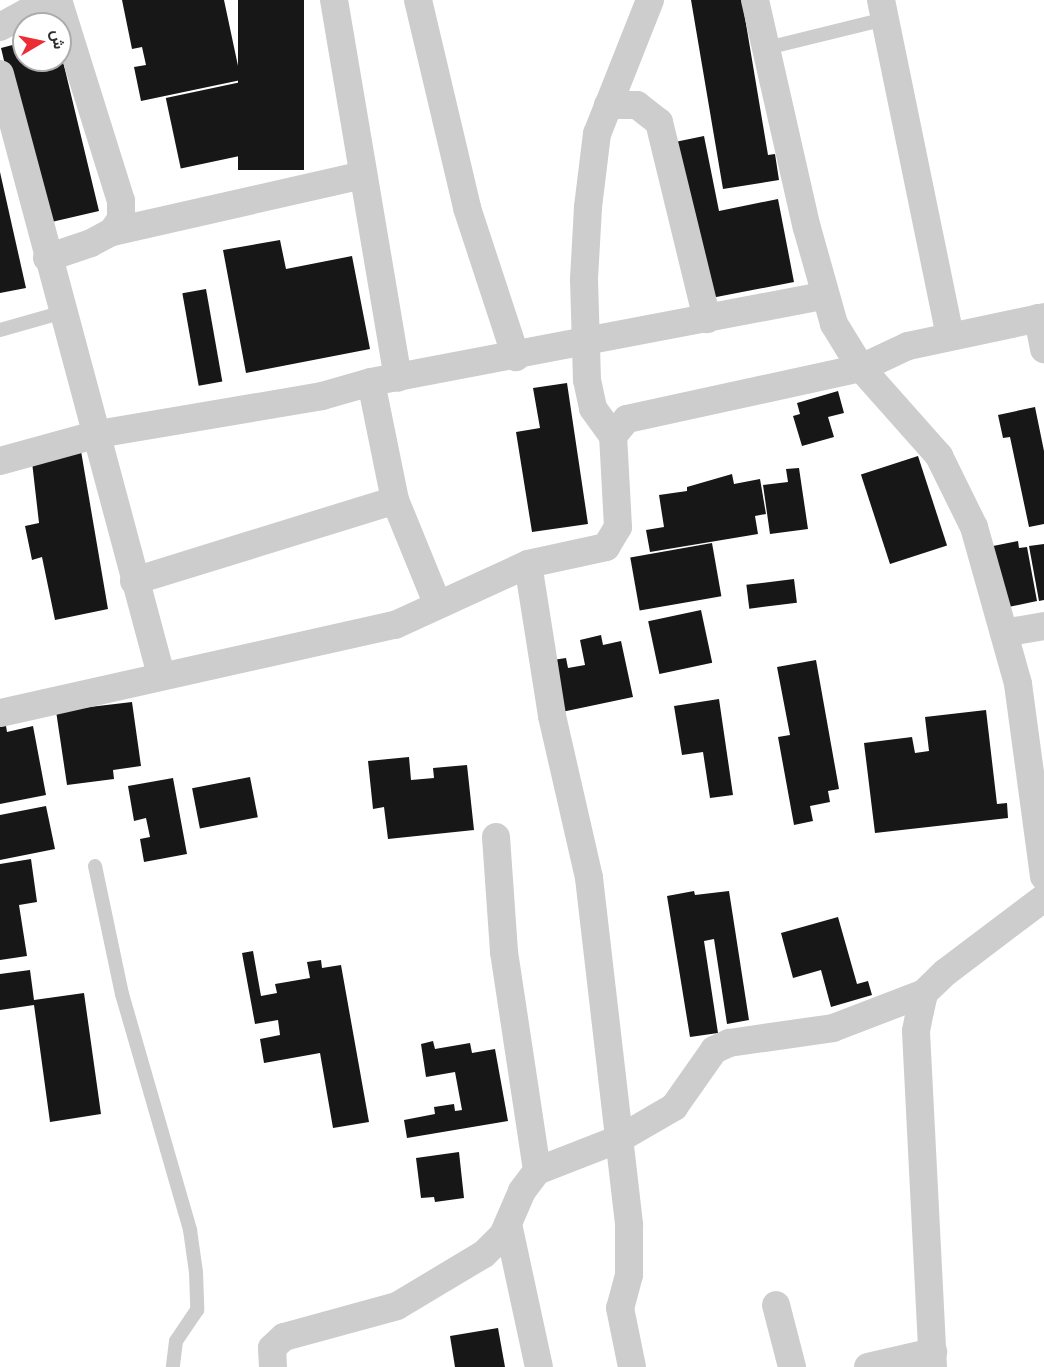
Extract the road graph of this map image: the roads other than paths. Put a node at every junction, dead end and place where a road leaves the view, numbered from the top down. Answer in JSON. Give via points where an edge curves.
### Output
{"nodes":[{"id":1,"x":49,"y":0,"type":"edge"},
{"id":2,"x":58,"y":0,"type":"edge"},
{"id":3,"x":334,"y":0,"type":"edge"},
{"id":4,"x":418,"y":0,"type":"edge"},
{"id":5,"x":650,"y":0,"type":"edge"},
{"id":6,"x":755,"y":0,"type":"edge"},
{"id":7,"x":883,"y":10,"type":"edge"},
{"id":8,"x":0,"y":27,"type":"edge"},
{"id":9,"x":767,"y":48,"type":"junction"},
{"id":10,"x":0,"y":74,"type":"edge"},
{"id":11,"x":608,"y":105,"type":"junction"},
{"id":12,"x":363,"y":175,"type":"junction"},
{"id":13,"x":112,"y":232,"type":"junction"},
{"id":14,"x":46,"y":258,"type":"junction"},
{"id":15,"x":825,"y":295,"type":"junction"},
{"id":16,"x":63,"y":312,"type":"junction"},
{"id":17,"x":1041,"y":317,"type":"edge"},
{"id":18,"x":707,"y":319,"type":"junction"},
{"id":19,"x":0,"y":330,"type":"edge"},
{"id":20,"x":950,"y":335,"type":"junction"},
{"id":21,"x":585,"y":345,"type":"junction"},
{"id":22,"x":1044,"y":349,"type":"edge"},
{"id":23,"x":516,"y":357,"type":"junction"},
{"id":24,"x":861,"y":368,"type":"junction"},
{"id":25,"x":384,"y":380,"type":"junction"},
{"id":26,"x":98,"y":434,"type":"junction"},
{"id":27,"x":613,"y":436,"type":"junction"},
{"id":28,"x":0,"y":461,"type":"edge"},
{"id":29,"x":395,"y":500,"type":"junction"},
{"id":30,"x":528,"y":564,"type":"junction"},
{"id":31,"x":134,"y":580,"type":"junction"},
{"id":32,"x":437,"y":603,"type":"junction"},
{"id":33,"x":1044,"y":626,"type":"edge"},
{"id":34,"x":1004,"y":633,"type":"junction"},
{"id":35,"x":161,"y":675,"type":"junction"},
{"id":36,"x":0,"y":713,"type":"edge"},
{"id":37,"x":496,"y":837,"type":"dead end"},
{"id":38,"x":95,"y":866,"type":"dead end"},
{"id":39,"x":1044,"y":876,"type":"edge"},
{"id":40,"x":1044,"y":898,"type":"edge"},
{"id":41,"x":924,"y":993,"type":"junction"},
{"id":42,"x":619,"y":1139,"type":"junction"},
{"id":43,"x":537,"y":1171,"type":"junction"},
{"id":44,"x":508,"y":1224,"type":"junction"},
{"id":45,"x":776,"y":1305,"type":"dead end"},
{"id":46,"x":933,"y":1359,"type":"edge"},
{"id":47,"x":173,"y":1367,"type":"edge"},
{"id":48,"x":273,"y":1367,"type":"edge"},
{"id":49,"x":539,"y":1367,"type":"edge"},
{"id":50,"x":632,"y":1367,"type":"edge"},
{"id":51,"x":792,"y":1367,"type":"edge"},
{"id":52,"x":868,"y":1367,"type":"edge"}],
"edges":[{"from":1,"to":8,"type":"street"},
{"from":2,"to":13,"type":"street","via":[[121,201],[121,219]]},
{"from":3,"to":12,"type":"street"},
{"from":4,"to":23,"type":"street","via":[[467,208]]},
{"from":5,"to":11,"type":"street"},
{"from":6,"to":9,"type":"street"},
{"from":7,"to":9,"type":"lane"},
{"from":7,"to":20,"type":"street"},
{"from":9,"to":15,"type":"street"},
{"from":10,"to":14,"type":"street"},
{"from":11,"to":18,"type":"street","via":[[637,105],[659,122]]},
{"from":11,"to":21,"type":"street","via":[[597,134],[588,207]]},
{"from":12,"to":13,"type":"street"},
{"from":12,"to":25,"type":"street"},
{"from":13,"to":14,"type":"street"},
{"from":14,"to":16,"type":"street"},
{"from":15,"to":18,"type":"street"},
{"from":15,"to":24,"type":"street","via":[[845,346]]},
{"from":16,"to":19,"type":"lane"},
{"from":16,"to":26,"type":"street"},
{"from":17,"to":20,"type":"street"},
{"from":17,"to":22,"type":"street"},
{"from":18,"to":21,"type":"street"},
{"from":20,"to":24,"type":"street","via":[[909,346]]},
{"from":21,"to":23,"type":"street"},
{"from":21,"to":27,"type":"street","via":[[593,408]]},
{"from":23,"to":25,"type":"street"},
{"from":24,"to":27,"type":"street","via":[[627,419]]},
{"from":24,"to":34,"type":"street","via":[[939,456],[959,491]]},
{"from":25,"to":26,"type":"street","via":[[322,396]]},
{"from":25,"to":29,"type":"street"},
{"from":26,"to":28,"type":"street"},
{"from":26,"to":31,"type":"street"},
{"from":27,"to":30,"type":"street","via":[[618,527],[615,534],[606,547]]},
{"from":29,"to":31,"type":"street"},
{"from":29,"to":32,"type":"street"},
{"from":30,"to":32,"type":"street"},
{"from":30,"to":42,"type":"street","via":[[552,716],[589,878]]},
{"from":31,"to":35,"type":"street"},
{"from":32,"to":35,"type":"street","via":[[424,614],[395,625]]},
{"from":33,"to":34,"type":"street"},
{"from":34,"to":39,"type":"street","via":[[1018,684]]},
{"from":35,"to":36,"type":"street"},
{"from":37,"to":43,"type":"street","via":[[504,952]]},
{"from":38,"to":47,"type":"lane","via":[[122,994],[193,1251],[197,1310],[176,1341]]},
{"from":40,"to":41,"type":"street"},
{"from":41,"to":42,"type":"street","via":[[833,1028],[729,1043],[714,1050],[674,1107]]},
{"from":41,"to":46,"type":"street","via":[[916,1031]]},
{"from":42,"to":43,"type":"street"},
{"from":42,"to":50,"type":"street","via":[[630,1251],[620,1308]]},
{"from":43,"to":44,"type":"street","via":[[522,1191]]},
{"from":44,"to":48,"type":"street","via":[[484,1254],[397,1306],[284,1337],[272,1348]]},
{"from":44,"to":49,"type":"street"},
{"from":45,"to":51,"type":"street"},
{"from":46,"to":52,"type":"street"}]}
